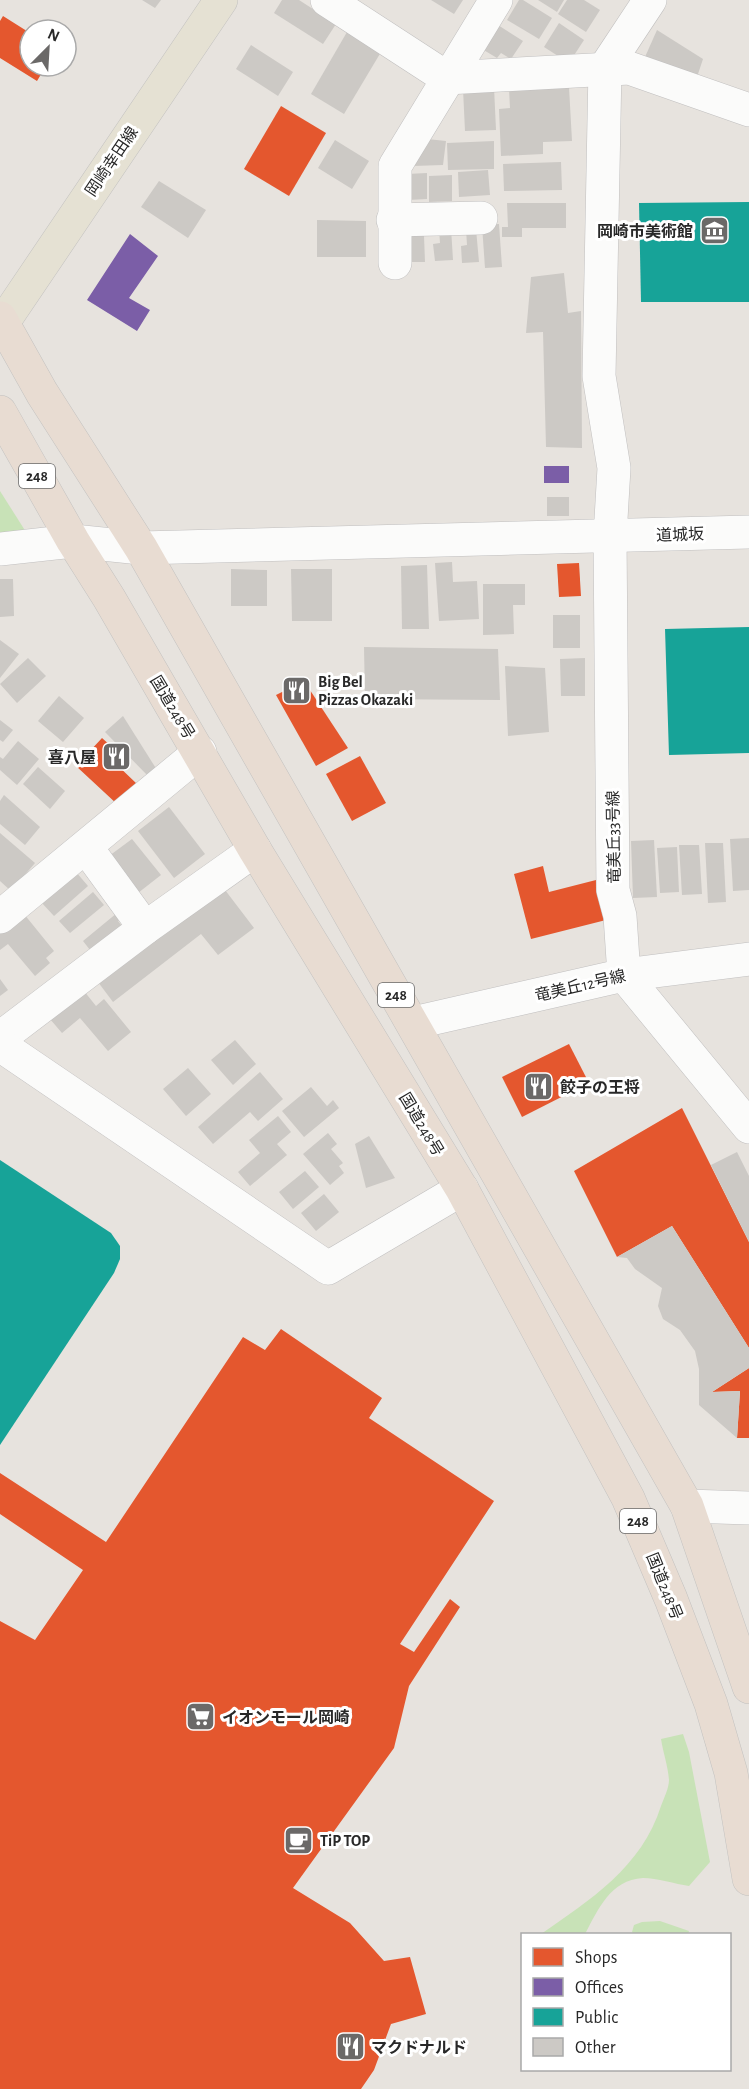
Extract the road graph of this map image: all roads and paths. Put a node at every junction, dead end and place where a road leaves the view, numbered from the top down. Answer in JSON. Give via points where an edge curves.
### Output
{"nodes":[{"id":1,"x":221,"y":0,"type":"edge"},
{"id":2,"x":327,"y":0,"type":"edge"},
{"id":3,"x":496,"y":0,"type":"edge"},
{"id":4,"x":650,"y":0,"type":"edge"},
{"id":5,"x":605,"y":68,"type":"junction"},
{"id":6,"x":447,"y":78,"type":"junction"},
{"id":7,"x":749,"y":110,"type":"edge"},
{"id":8,"x":481,"y":218,"type":"dead end"},
{"id":9,"x":393,"y":220,"type":"junction"},
{"id":10,"x":395,"y":263,"type":"dead end"},
{"id":11,"x":1,"y":323,"type":"edge"},
{"id":12,"x":0,"y":412,"type":"edge"},
{"id":13,"x":749,"y":532,"type":"edge"},
{"id":14,"x":610,"y":536,"type":"junction"},
{"id":15,"x":73,"y":541,"type":"junction"},
{"id":16,"x":141,"y":548,"type":"junction"},
{"id":17,"x":0,"y":549,"type":"edge"},
{"id":18,"x":200,"y":752,"type":"junction"},
{"id":19,"x":86,"y":847,"type":"junction"},
{"id":20,"x":255,"y":850,"type":"junction"},
{"id":21,"x":2,"y":911,"type":"edge"},
{"id":22,"x":145,"y":928,"type":"junction"},
{"id":23,"x":749,"y":959,"type":"edge"},
{"id":24,"x":624,"y":975,"type":"junction"},
{"id":25,"x":413,"y":1023,"type":"junction"},
{"id":26,"x":0,"y":1038,"type":"edge"},
{"id":27,"x":0,"y":1045,"type":"edge"},
{"id":28,"x":749,"y":1127,"type":"edge"},
{"id":29,"x":462,"y":1189,"type":"junction"},
{"id":30,"x":687,"y":1506,"type":"junction"},
{"id":31,"x":749,"y":1508,"type":"edge"},
{"id":32,"x":749,"y":1687,"type":"edge"},
{"id":33,"x":749,"y":1879,"type":"edge"}],
"edges":[{"from":1,"to":11,"type":"main road","name":"岡崎幸田線"},
{"from":2,"to":6,"type":"street"},
{"from":3,"to":6,"type":"street"},
{"from":4,"to":5,"type":"street"},
{"from":5,"to":6,"type":"street"},
{"from":5,"to":7,"type":"street","via":[[629,68]]},
{"from":5,"to":14,"type":"street","name":"竜美丘33号線","via":[[599,376],[614,468]]},
{"from":6,"to":9,"type":"street","via":[[395,166]]},
{"from":8,"to":9,"type":"street"},
{"from":9,"to":10,"type":"street"},
{"from":11,"to":16,"type":"highway","number":"248"},
{"from":12,"to":15,"type":"highway","name":"国道248号","number":"248"},
{"from":13,"to":14,"type":"street","name":"道城坂"},
{"from":14,"to":16,"type":"street","name":"道城坂"},
{"from":14,"to":24,"type":"street","name":"竜美丘33号線","via":[[613,890],[620,915]]},
{"from":15,"to":16,"type":"street","name":"道城坂"},
{"from":15,"to":17,"type":"street","name":"道城坂"},
{"from":15,"to":18,"type":"highway","name":"国道248号","number":"248"},
{"from":16,"to":25,"type":"highway","number":"248"},
{"from":18,"to":19,"type":"street"},
{"from":18,"to":20,"type":"highway","name":"国道248号","number":"248"},
{"from":19,"to":21,"type":"street"},
{"from":19,"to":22,"type":"street"},
{"from":20,"to":22,"type":"street"},
{"from":20,"to":29,"type":"highway","name":"国道248号","number":"248"},
{"from":22,"to":26,"type":"street"},
{"from":23,"to":24,"type":"street","name":"竜美丘12号線"},
{"from":24,"to":25,"type":"street","name":"竜美丘12号線"},
{"from":24,"to":28,"type":"street"},
{"from":25,"to":30,"type":"highway","number":"248"},
{"from":27,"to":29,"type":"street","via":[[328,1268]]},
{"from":29,"to":33,"type":"highway","name":"国道248号","number":"248","via":[[628,1498],[671,1599],[711,1704],[731,1773]]},
{"from":30,"to":31,"type":"street"},
{"from":30,"to":32,"type":"highway","number":"248"}]}
